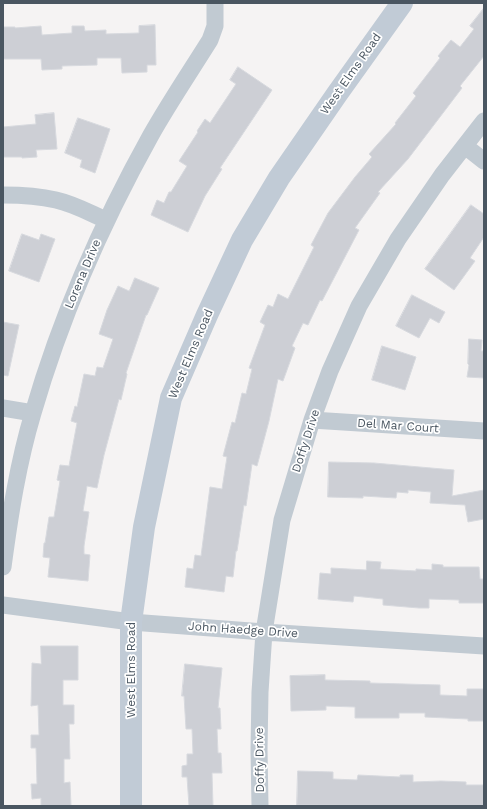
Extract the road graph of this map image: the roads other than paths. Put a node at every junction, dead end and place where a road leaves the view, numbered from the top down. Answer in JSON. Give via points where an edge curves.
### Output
{"nodes":[{"id":1,"x":215,"y":3,"type":"edge"},
{"id":2,"x":395,"y":6,"type":"edge"},
{"id":3,"x":484,"y":121,"type":"edge"},
{"id":4,"x":465,"y":146,"type":"junction"},
{"id":5,"x":484,"y":161,"type":"edge"},
{"id":6,"x":3,"y":195,"type":"edge"},
{"id":7,"x":106,"y":220,"type":"junction"},
{"id":8,"x":3,"y":408,"type":"edge"},
{"id":9,"x":33,"y":413,"type":"junction"},
{"id":10,"x":312,"y":420,"type":"junction"},
{"id":11,"x":484,"y":432,"type":"edge"},
{"id":12,"x":3,"y":567,"type":"edge"},
{"id":13,"x":3,"y":605,"type":"edge"},
{"id":14,"x":131,"y":622,"type":"junction"},
{"id":15,"x":264,"y":632,"type":"junction"},
{"id":16,"x":484,"y":646,"type":"edge"},
{"id":17,"x":131,"y":806,"type":"edge"},
{"id":18,"x":260,"y":806,"type":"edge"}],
"edges":[{"from":1,"to":7,"type":"street","name":"Lorena Drive","via":[[215,26],[210,40],[151,134]]},
{"from":2,"to":14,"type":"main road","name":"West Elms Road","via":[[278,178],[242,240],[171,398],[144,527]]},
{"from":3,"to":4,"type":"street","name":"Doffy Drive"},
{"from":4,"to":5,"type":"street"},
{"from":4,"to":10,"type":"street","name":"Doffy Drive","via":[[398,239],[359,306],[330,371]]},
{"from":6,"to":7,"type":"street","via":[[56,200]]},
{"from":7,"to":9,"type":"street","name":"Lorena Drive","via":[[70,304]]},
{"from":8,"to":9,"type":"street"},
{"from":9,"to":12,"type":"street","name":"Lorena Drive","via":[[18,477]]},
{"from":10,"to":11,"type":"street","name":"Del Mar Court"},
{"from":10,"to":15,"type":"street","name":"Doffy Drive","via":[[282,520]]},
{"from":13,"to":14,"type":"street","name":"John Haedge Drive"},
{"from":14,"to":15,"type":"street","name":"John Haedge Drive"},
{"from":14,"to":17,"type":"main road","name":"West Elms Road"},
{"from":15,"to":16,"type":"street","name":"John Haedge Drive"},
{"from":15,"to":18,"type":"street","name":"Doffy Drive","via":[[260,692]]}]}
